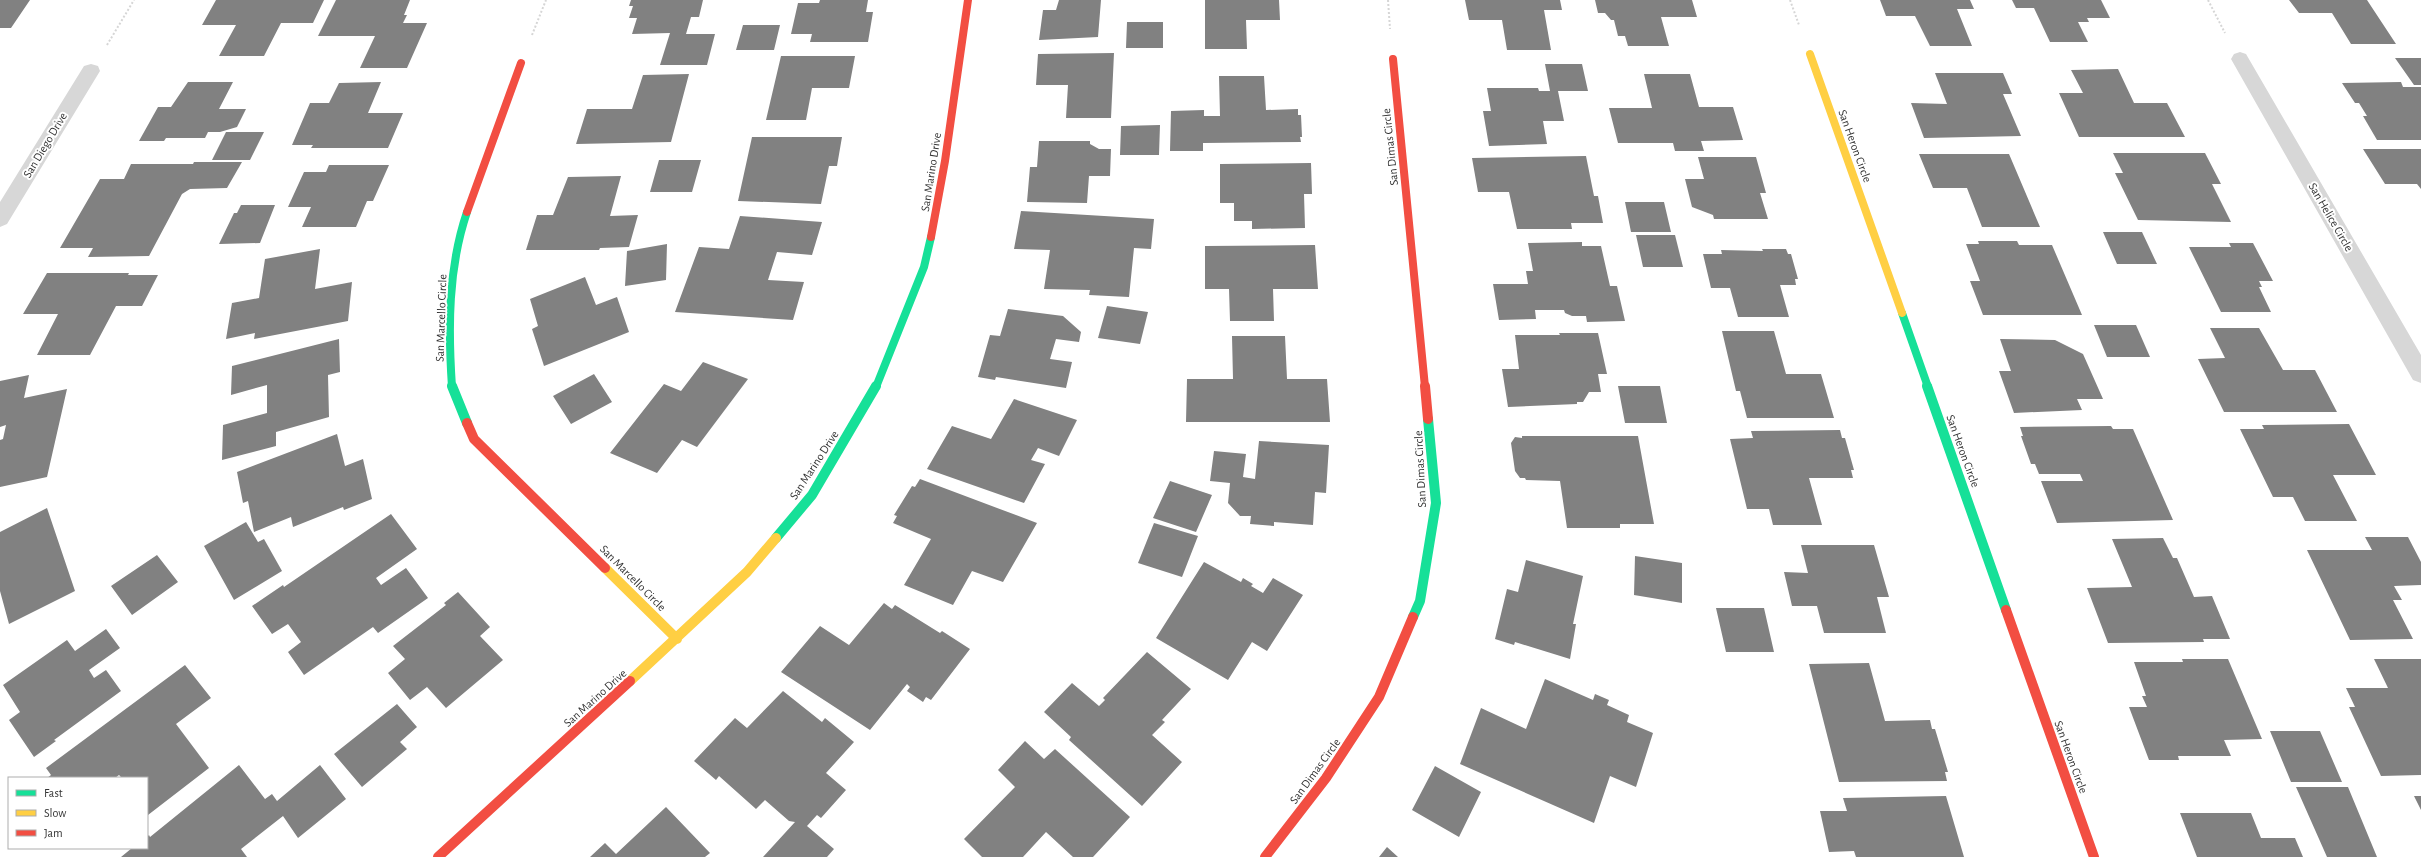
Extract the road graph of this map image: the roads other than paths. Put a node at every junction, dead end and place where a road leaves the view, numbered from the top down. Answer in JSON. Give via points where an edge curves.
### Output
{"nodes":[{"id":1,"x":968,"y":0,"type":"edge"},
{"id":2,"x":1810,"y":54,"type":"dead end"},
{"id":3,"x":1393,"y":59,"type":"dead end"},
{"id":4,"x":2240,"y":60,"type":"road end"},
{"id":5,"x":521,"y":63,"type":"road end"},
{"id":6,"x":91,"y":70,"type":"road end"},
{"id":7,"x":0,"y":219,"type":"edge"},
{"id":8,"x":2421,"y":374,"type":"edge"},
{"id":9,"x":677,"y":639,"type":"junction"},
{"id":10,"x":438,"y":857,"type":"edge"},
{"id":11,"x":1265,"y":857,"type":"edge"},
{"id":12,"x":2094,"y":857,"type":"edge"}],
"edges":[{"from":1,"to":9,"type":"street","name":"San Marino Drive","via":[[944,168],[926,259],[872,396],[812,495],[747,572]]},
{"from":2,"to":12,"type":"street","name":"San Heron Circle"},
{"from":3,"to":11,"type":"street","name":"San Dimas Circle","via":[[1436,504],[1420,601],[1379,697],[1326,778]]},
{"from":4,"to":8,"type":"street","name":"San Helice Circle"},
{"from":5,"to":9,"type":"street","name":"San Marcello Circle","via":[[458,238],[449,346],[452,388],[474,439]]},
{"from":6,"to":7,"type":"street","name":"San Diego Drive"},
{"from":9,"to":10,"type":"street","name":"San Marino Drive"}]}
